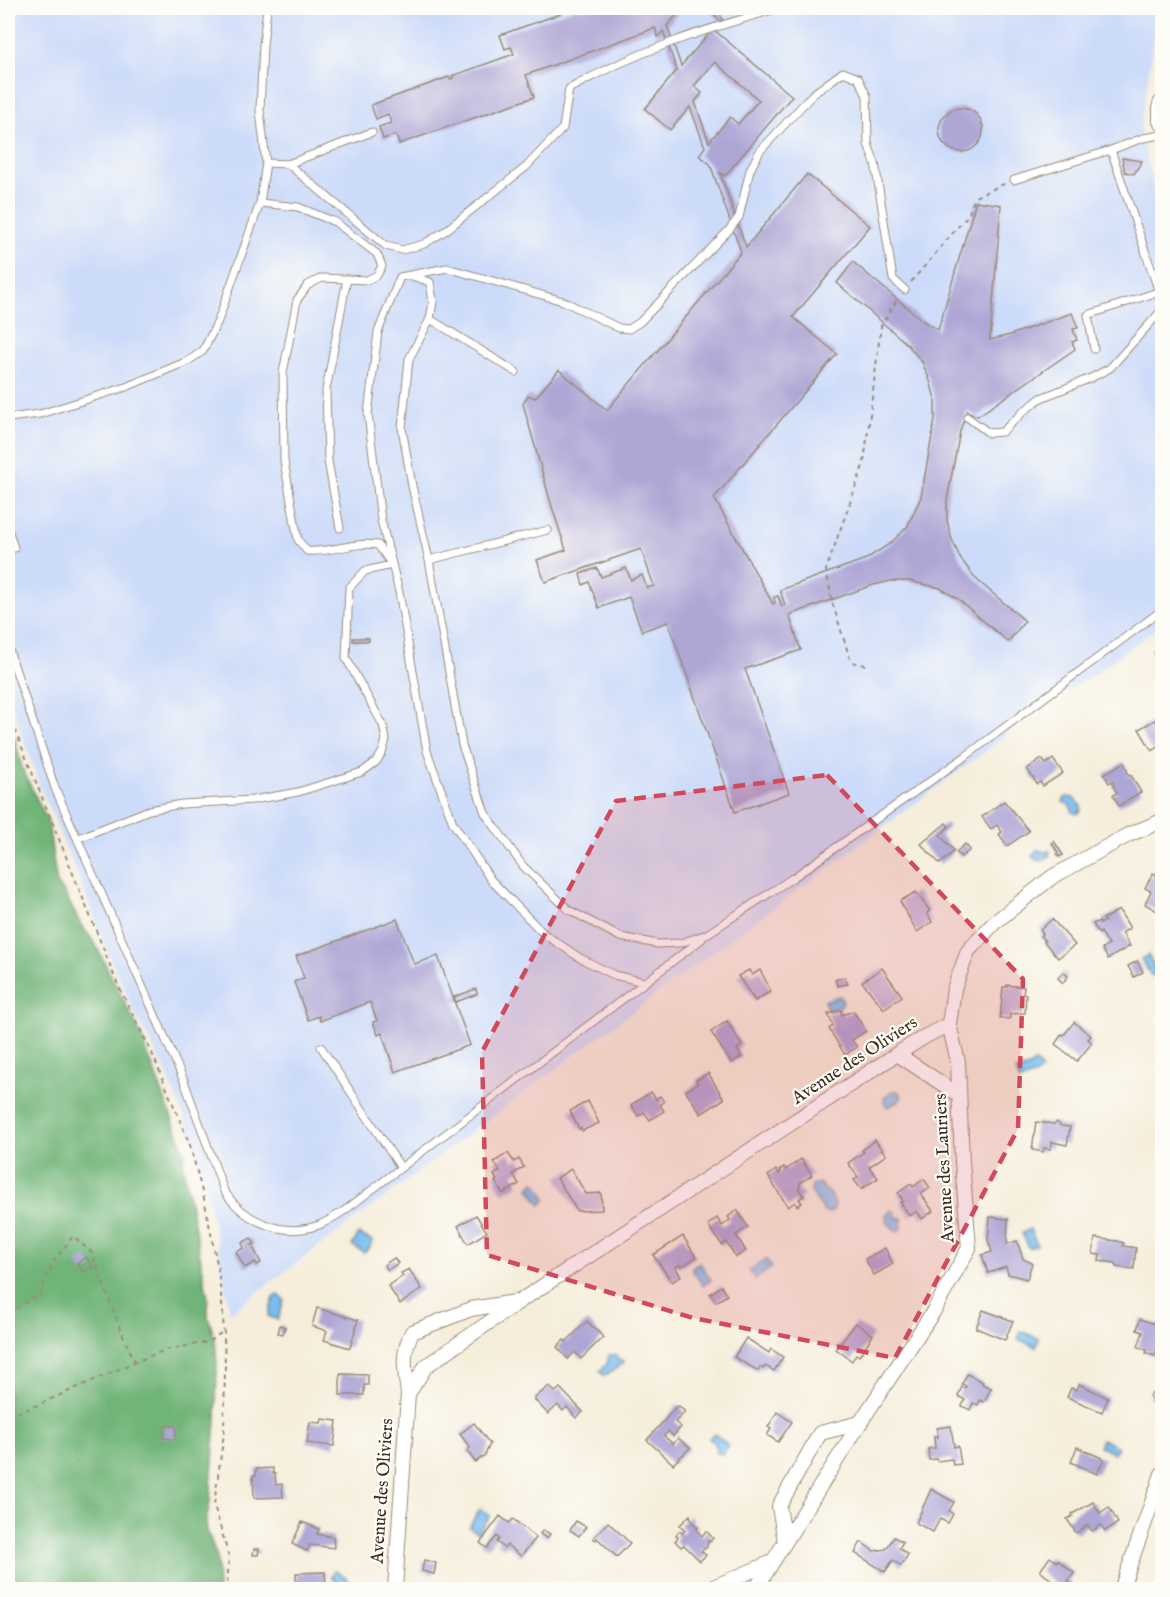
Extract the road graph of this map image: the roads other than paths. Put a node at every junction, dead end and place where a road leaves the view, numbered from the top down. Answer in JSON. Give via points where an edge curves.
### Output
{"nodes":[{"id":1,"x":267,"y":8,"type":"edge"},
{"id":2,"x":780,"y":8,"type":"edge"},
{"id":3,"x":1162,"y":104,"type":"edge"},
{"id":4,"x":1162,"y":121,"type":"edge"},
{"id":5,"x":372,"y":132,"type":"dead end"},
{"id":6,"x":1162,"y":135,"type":"edge"},
{"id":7,"x":1111,"y":150,"type":"junction"},
{"id":8,"x":266,"y":163,"type":"junction"},
{"id":9,"x":288,"y":164,"type":"junction"},
{"id":10,"x":1014,"y":180,"type":"road end"},
{"id":11,"x":260,"y":203,"type":"junction"},
{"id":12,"x":412,"y":276,"type":"junction"},
{"id":13,"x":347,"y":279,"type":"junction"},
{"id":14,"x":905,"y":290,"type":"road end"},
{"id":15,"x":1161,"y":291,"type":"edge"},
{"id":16,"x":1162,"y":301,"type":"edge"},
{"id":17,"x":1162,"y":310,"type":"edge"},
{"id":18,"x":430,"y":319,"type":"junction"},
{"id":19,"x":1094,"y":349,"type":"dead end"},
{"id":20,"x":516,"y":372,"type":"dead end"},
{"id":21,"x":967,"y":417,"type":"dead end"},
{"id":22,"x":8,"y":418,"type":"edge"},
{"id":23,"x":340,"y":528,"type":"dead end"},
{"id":24,"x":8,"y":530,"type":"edge"},
{"id":25,"x":548,"y":530,"type":"dead end"},
{"id":26,"x":14,"y":548,"type":"dead end"},
{"id":27,"x":429,"y":560,"type":"junction"},
{"id":28,"x":392,"y":564,"type":"junction"},
{"id":29,"x":1162,"y":610,"type":"edge"},
{"id":30,"x":8,"y":647,"type":"edge"},
{"id":31,"x":1162,"y":821,"type":"edge"},
{"id":32,"x":79,"y":838,"type":"junction"},
{"id":33,"x":707,"y":934,"type":"junction"},
{"id":34,"x":644,"y":982,"type":"junction"},
{"id":35,"x":949,"y":1024,"type":"junction"},
{"id":36,"x":321,"y":1047,"type":"dead end"},
{"id":37,"x":897,"y":1054,"type":"junction"},
{"id":38,"x":959,"y":1095,"type":"junction"},
{"id":39,"x":401,"y":1168,"type":"junction"},
{"id":40,"x":520,"y":1301,"type":"junction"},
{"id":41,"x":408,"y":1394,"type":"junction"},
{"id":42,"x":860,"y":1423,"type":"junction"},
{"id":43,"x":1162,"y":1474,"type":"edge"},
{"id":44,"x":785,"y":1542,"type":"junction"},
{"id":45,"x":770,"y":1563,"type":"junction"},
{"id":46,"x":395,"y":1590,"type":"edge"},
{"id":47,"x":706,"y":1590,"type":"edge"},
{"id":48,"x":754,"y":1590,"type":"edge"},
{"id":49,"x":1121,"y":1590,"type":"edge"}],
"edges":[{"from":1,"to":8,"type":"lane","via":[[260,110]]},
{"from":2,"to":9,"type":"lane","via":[[725,23],[603,69],[569,89],[563,128],[526,167],[424,244],[402,250],[386,246]]},
{"from":3,"to":4,"type":"main road"},
{"from":5,"to":9,"type":"lane"},
{"from":6,"to":7,"type":"lane"},
{"from":7,"to":10,"type":"lane"},
{"from":7,"to":15,"type":"lane"},
{"from":8,"to":9,"type":"lane"},
{"from":8,"to":11,"type":"lane"},
{"from":11,"to":13,"type":"lane","via":[[298,207],[335,222],[377,254],[382,266],[377,275],[367,280]]},
{"from":11,"to":22,"type":"lane","via":[[218,321],[203,351],[126,387],[40,414]]},
{"from":12,"to":14,"type":"lane","via":[[447,267],[563,301],[629,329],[740,217],[750,170],[760,151],[813,94],[843,72],[858,78],[867,96],[868,144],[875,163],[893,279]]},
{"from":12,"to":18,"type":"lane","via":[[430,282]]},
{"from":12,"to":28,"type":"lane","via":[[400,277],[378,332],[368,414],[381,520]]},
{"from":13,"to":23,"type":"lane","via":[[326,390],[328,461]]},
{"from":13,"to":28,"type":"lane","via":[[322,278],[308,285],[297,300],[284,373],[284,461],[298,540],[307,551],[366,543],[378,545]]},
{"from":15,"to":16,"type":"lane"},
{"from":15,"to":19,"type":"lane","via":[[1088,315]]},
{"from":17,"to":21,"type":"lane","via":[[1110,368],[1041,398],[1002,432],[989,433]]},
{"from":18,"to":20,"type":"lane"},
{"from":18,"to":27,"type":"lane","via":[[409,359],[402,428]]},
{"from":24,"to":26,"type":"lane"},
{"from":25,"to":27,"type":"lane"},
{"from":27,"to":33,"type":"lane","via":[[462,745],[485,813],[523,866],[568,910],[620,937],[658,945],[681,943]]},
{"from":28,"to":32,"type":"lane","via":[[365,571],[349,588],[346,658],[383,725],[386,740],[376,762],[362,772],[298,792],[149,810]]},
{"from":28,"to":34,"type":"lane","via":[[427,751],[453,823],[491,880],[544,934],[614,975]]},
{"from":29,"to":33,"type":"lane","via":[[966,756]]},
{"from":30,"to":32,"type":"lane","via":[[55,788]]},
{"from":31,"to":35,"type":"street","via":[[1052,877],[994,923],[968,951],[954,989]]},
{"from":32,"to":39,"type":"lane","via":[[184,1081],[224,1191],[233,1204],[263,1224],[282,1229],[311,1227],[344,1211]]},
{"from":33,"to":34,"type":"lane"},
{"from":34,"to":39,"type":"lane"},
{"from":35,"to":37,"type":"street","name":"Avenue des Oliviers"},
{"from":35,"to":38,"type":"street","name":"Avenue des Lauriers","via":[[958,1062]]},
{"from":36,"to":39,"type":"lane"},
{"from":37,"to":38,"type":"street"},
{"from":37,"to":40,"type":"street","name":"Avenue des Oliviers"},
{"from":38,"to":42,"type":"street","name":"Avenue des Lauriers","via":[[969,1248],[933,1312]]},
{"from":40,"to":41,"type":"street","name":"Avenue des Oliviers","via":[[426,1366]]},
{"from":40,"to":41,"type":"street","name":"Avenue des Oliviers","via":[[471,1309],[412,1332],[405,1347]]},
{"from":41,"to":46,"type":"street","name":"Avenue des Oliviers"},
{"from":42,"to":44,"type":"street","name":"Avenue des Lauriers"},
{"from":42,"to":44,"type":"street","via":[[820,1433],[779,1506]]},
{"from":43,"to":49,"type":"street"},
{"from":44,"to":45,"type":"street","name":"Avenue des Lauriers"},
{"from":45,"to":47,"type":"street"},
{"from":45,"to":48,"type":"street","name":"Avenue des Lauriers"}]}
